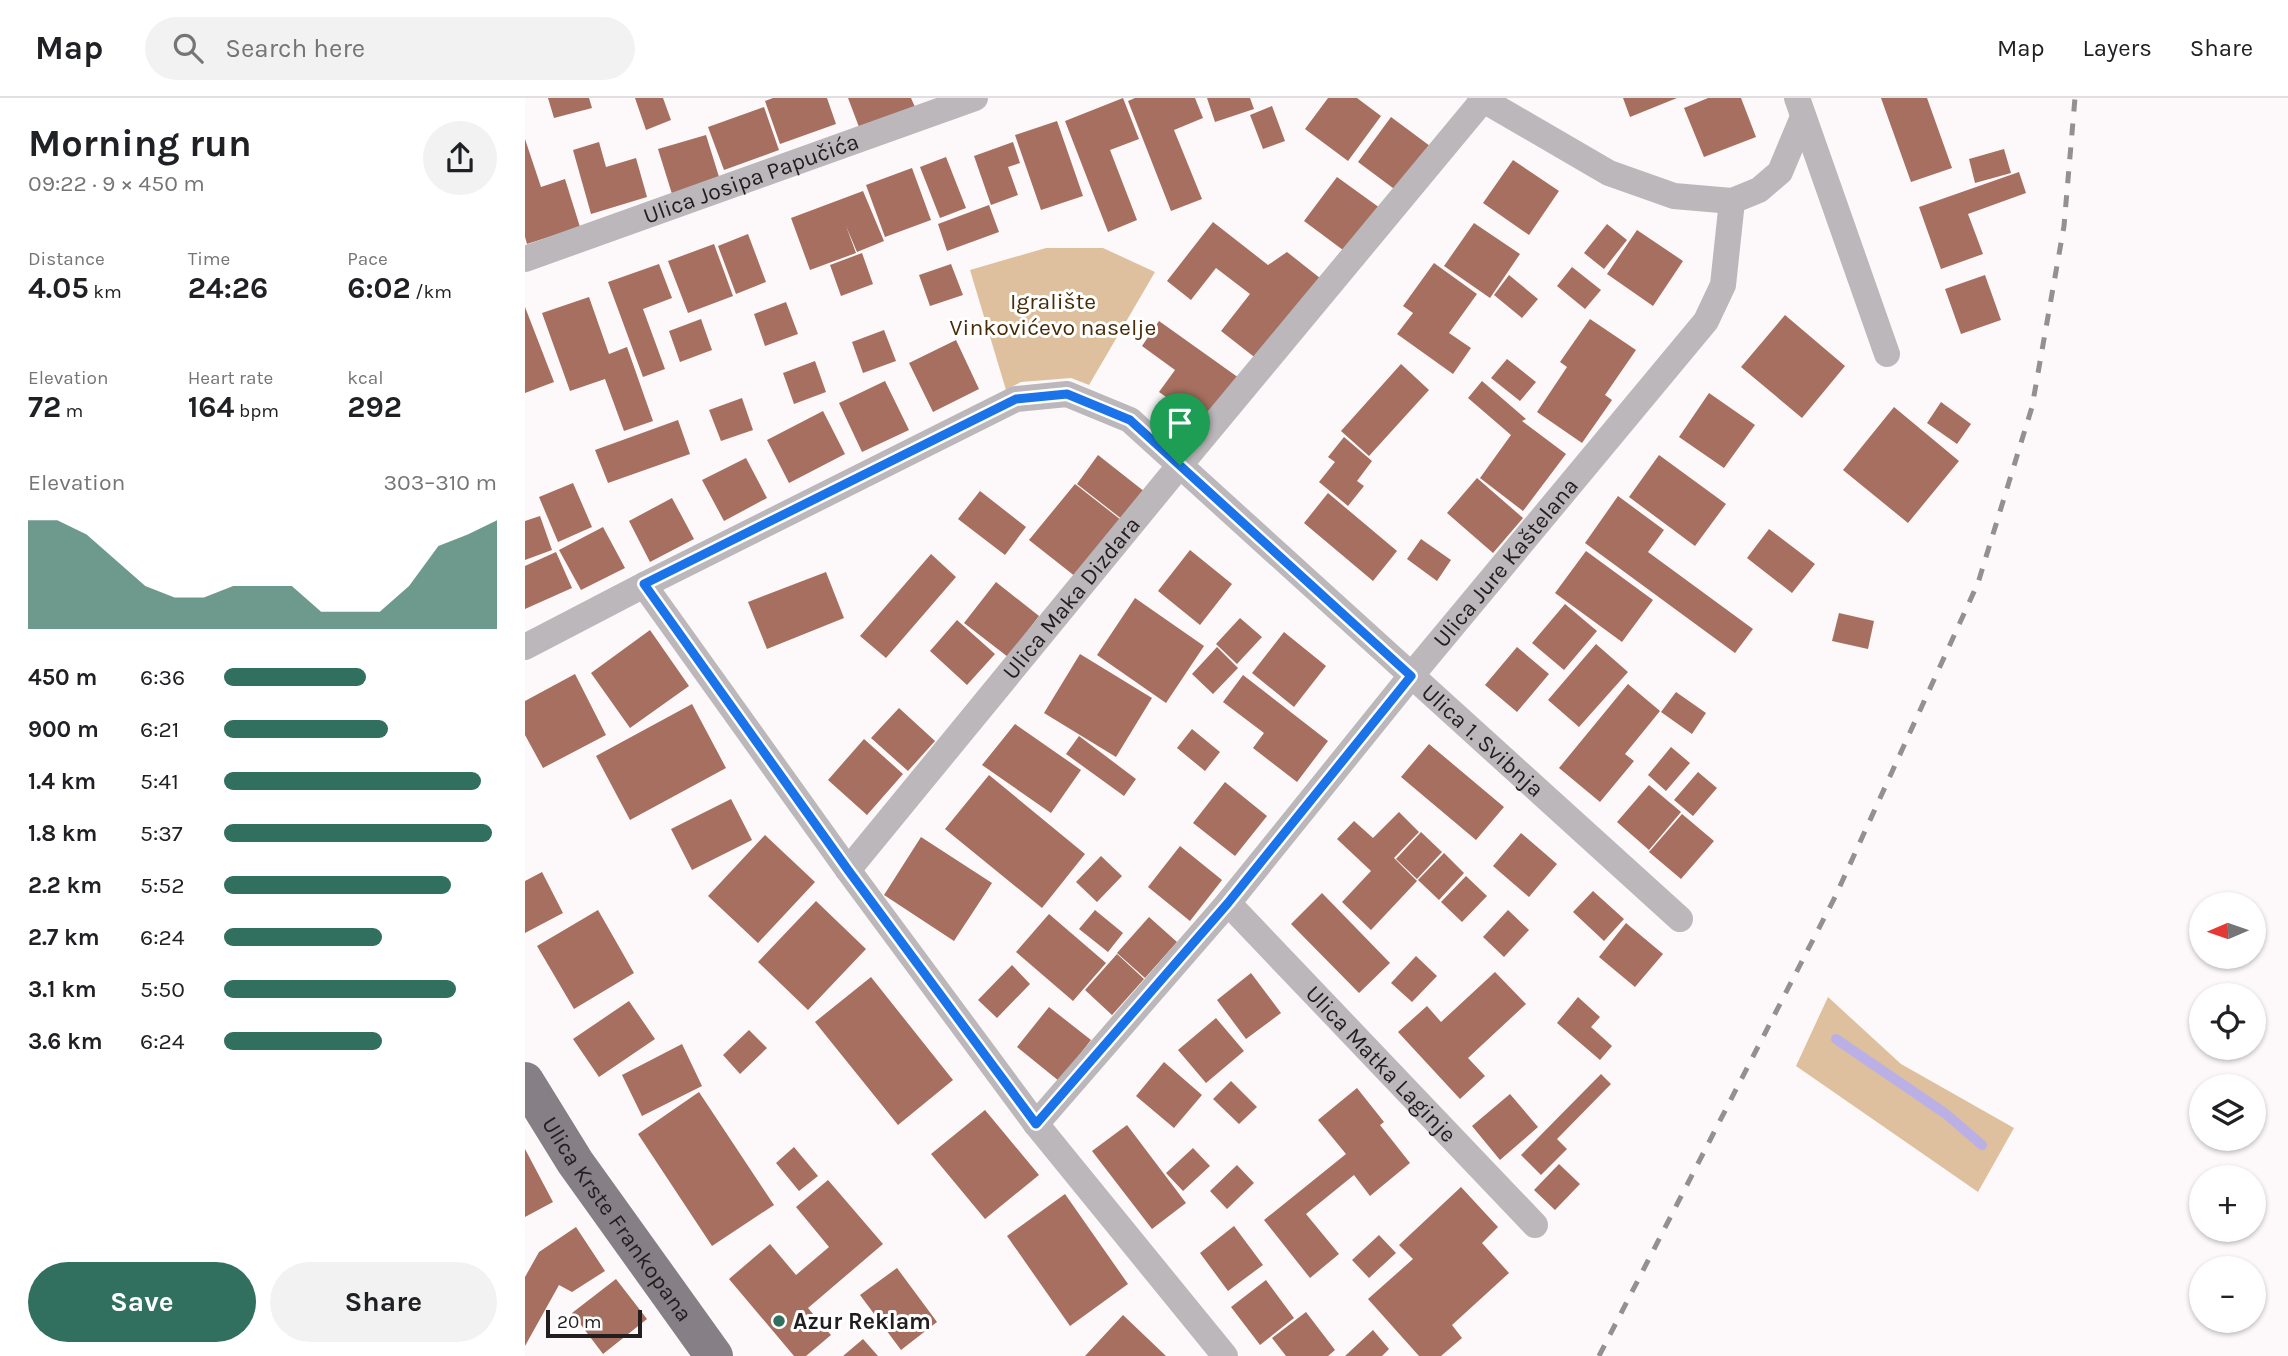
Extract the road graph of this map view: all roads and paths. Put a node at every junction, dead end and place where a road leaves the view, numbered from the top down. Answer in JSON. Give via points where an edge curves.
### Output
{"nodes":[{"id":1,"x":975,"y":98,"type":"edge"},
{"id":2,"x":1482,"y":99,"type":"edge"},
{"id":3,"x":936,"y":105,"type":"edge"},
{"id":4,"x":1800,"y":107,"type":"edge"},
{"id":5,"x":1732,"y":201,"type":"junction"},
{"id":6,"x":525,"y":259,"type":"edge"},
{"id":7,"x":1887,"y":354,"type":"dead end"},
{"id":8,"x":1180,"y":465,"type":"junction"},
{"id":9,"x":644,"y":584,"type":"junction"},
{"id":10,"x":525,"y":647,"type":"edge"},
{"id":11,"x":1411,"y":676,"type":"junction"},
{"id":12,"x":848,"y":870,"type":"junction"},
{"id":13,"x":1228,"y":903,"type":"junction"},
{"id":14,"x":1681,"y":919,"type":"dead end"},
{"id":15,"x":525,"y":1081,"type":"edge"},
{"id":16,"x":1036,"y":1124,"type":"junction"},
{"id":17,"x":1535,"y":1225,"type":"dead end"},
{"id":18,"x":714,"y":1356,"type":"edge"},
{"id":19,"x":1224,"y":1356,"type":"edge"}],
"edges":[{"from":1,"to":3,"type":"street","name":"Ulica Josipa Papučića"},
{"from":2,"to":5,"type":"street","via":[[1609,173],[1674,196]]},
{"from":2,"to":8,"type":"street","name":"Ulica Maka Dizdara"},
{"from":3,"to":6,"type":"street","name":"Ulica Josipa Papučića"},
{"from":4,"to":5,"type":"street","via":[[1780,173],[1759,190]]},
{"from":4,"to":7,"type":"street"},
{"from":5,"to":11,"type":"street","name":"Ulica Jure Kaštelana","via":[[1723,285],[1706,321]]},
{"from":8,"to":9,"type":"street","name":"Ulica 1. Svibnja","via":[[1130,420],[1076,397],[1016,399]]},
{"from":8,"to":11,"type":"street","name":"Ulica 1. Svibnja"},
{"from":8,"to":12,"type":"street","name":"Ulica Maka Dizdara"},
{"from":9,"to":10,"type":"street","name":"Ulica 1. Svibnja"},
{"from":9,"to":12,"type":"street"},
{"from":11,"to":13,"type":"street","name":"Ulica Jure Kaštelana"},
{"from":11,"to":14,"type":"street","name":"Ulica 1. Svibnja"},
{"from":12,"to":16,"type":"street"},
{"from":13,"to":16,"type":"street","name":"Ulica Jure Kaštelana"},
{"from":13,"to":17,"type":"street","name":"Ulica Matka Laginje"},
{"from":15,"to":18,"type":"main road","name":"Ulica Krste Frankopana","via":[[575,1162]]},
{"from":16,"to":19,"type":"street"}]}
